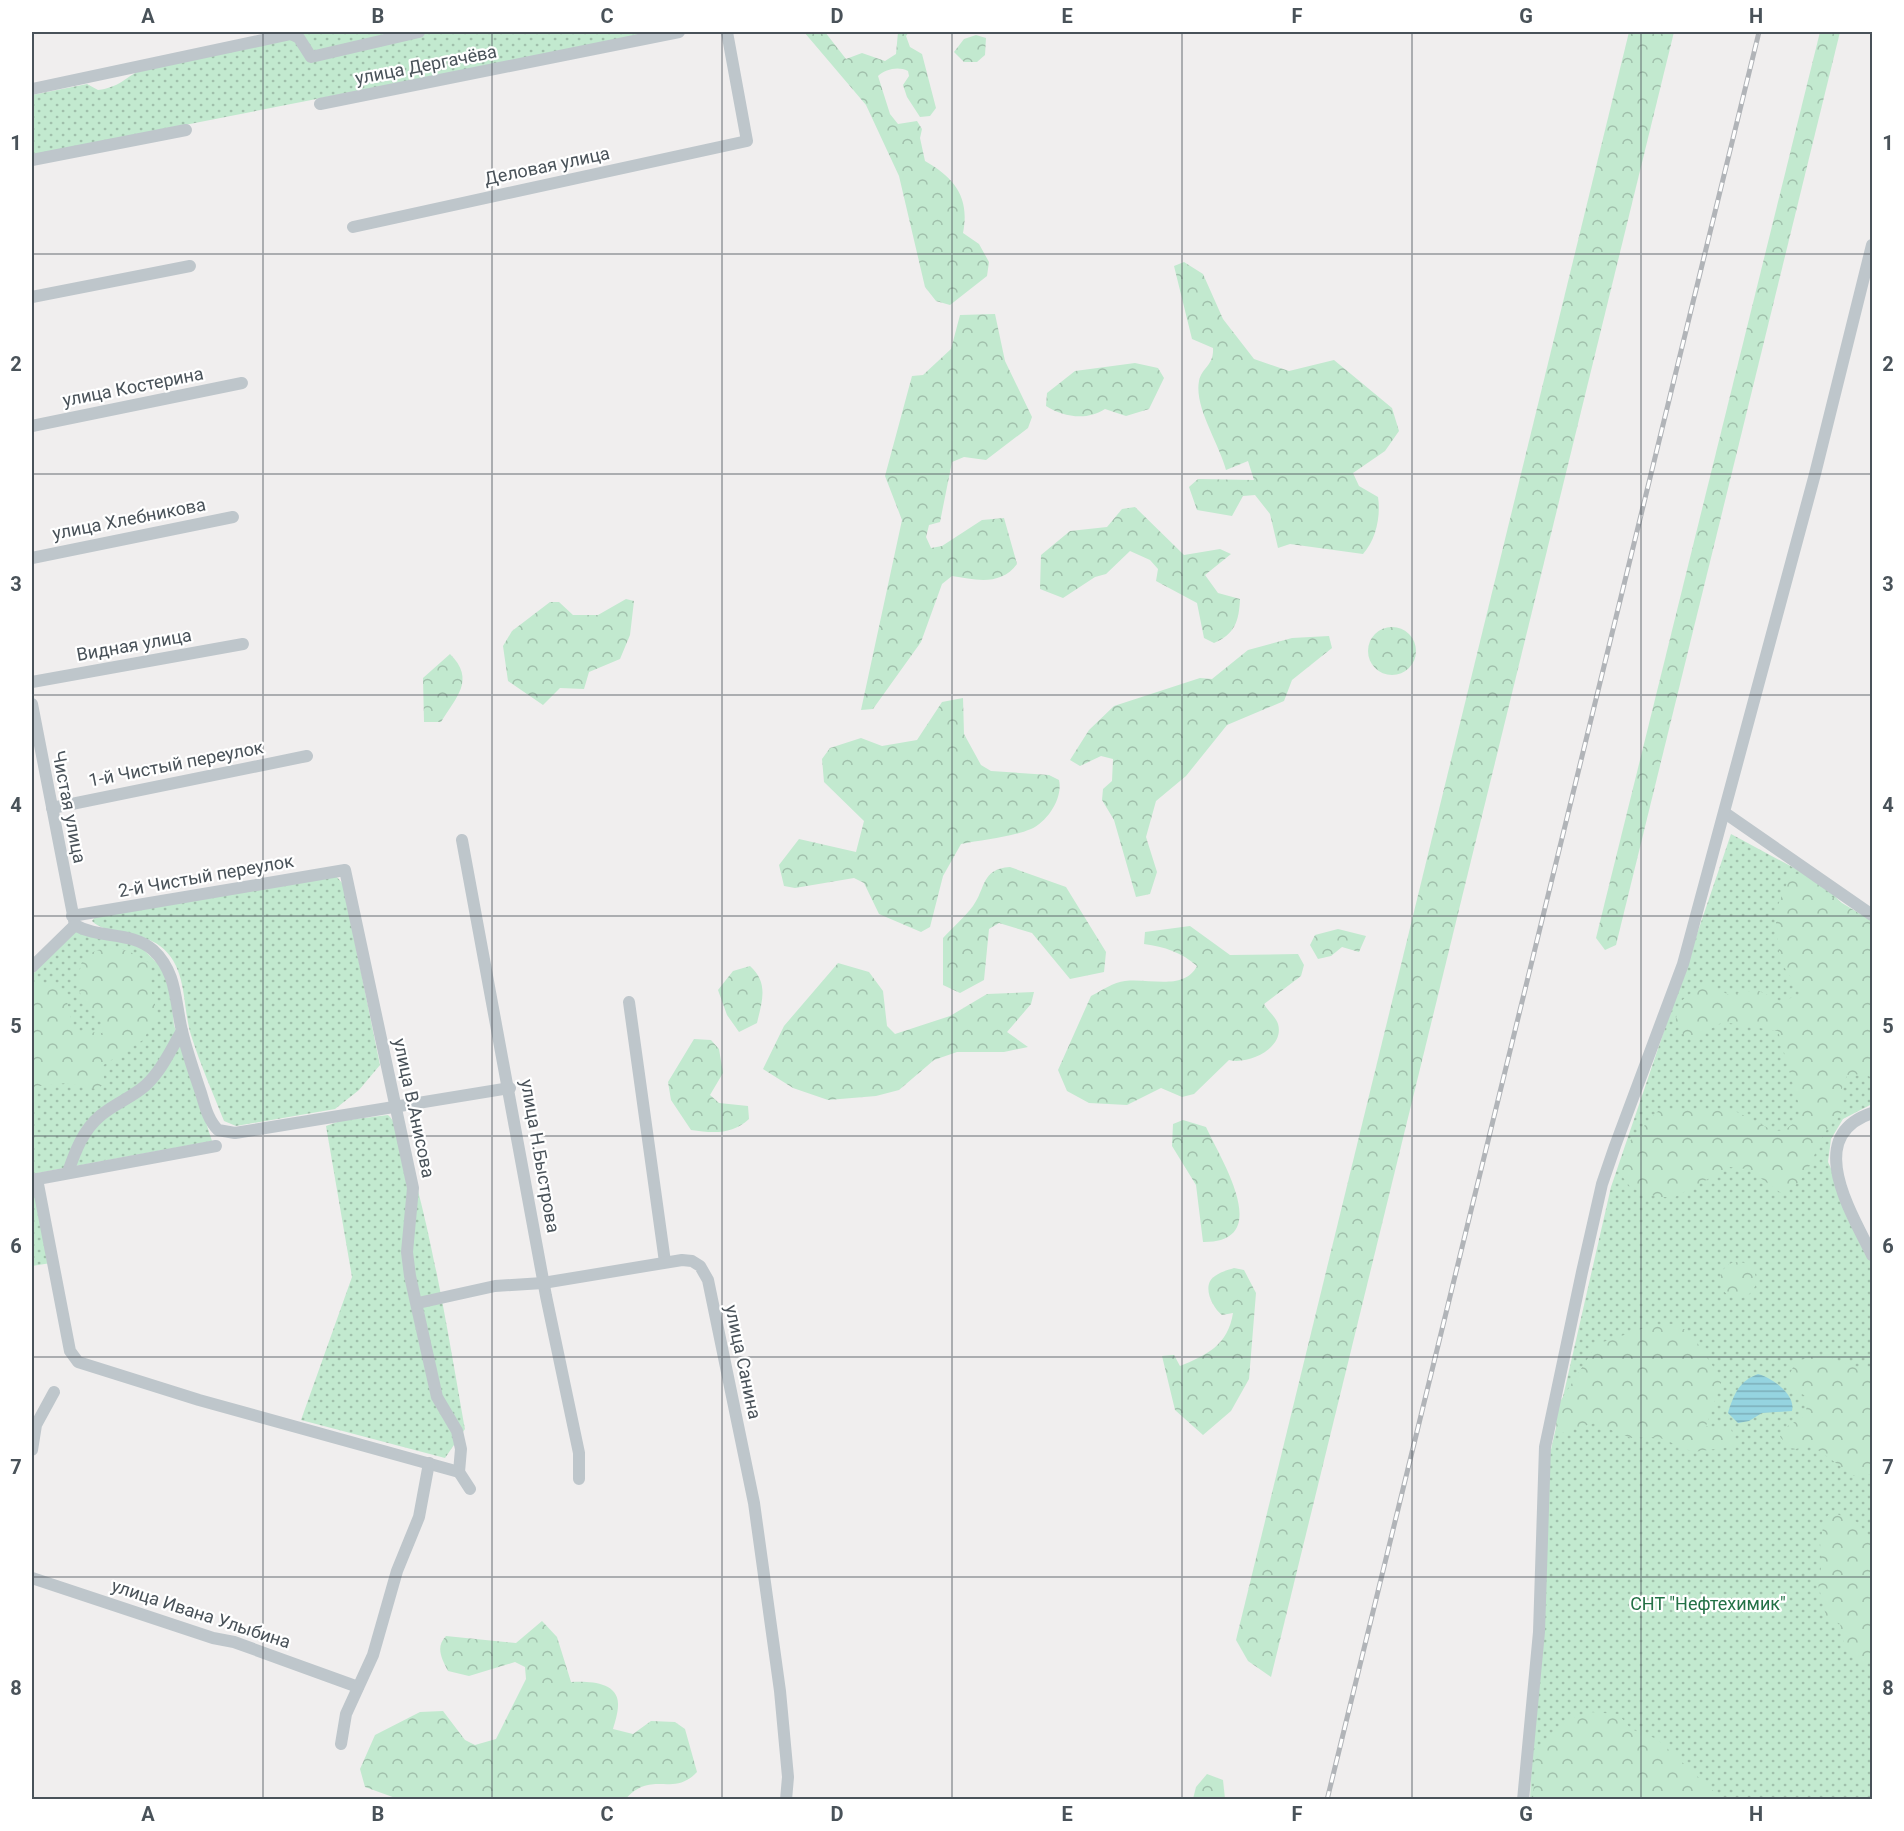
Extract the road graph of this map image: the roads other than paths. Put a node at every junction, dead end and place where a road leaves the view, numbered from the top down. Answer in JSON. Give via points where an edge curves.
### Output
{"nodes":[{"id":1,"x":419,"y":32,"type":"edge"},
{"id":2,"x":679,"y":32,"type":"edge"},
{"id":3,"x":727,"y":32,"type":"edge"},
{"id":4,"x":32,"y":89,"type":"edge"},
{"id":5,"x":320,"y":104,"type":"dead end"},
{"id":6,"x":186,"y":130,"type":"dead end"},
{"id":7,"x":32,"y":160,"type":"edge"},
{"id":8,"x":353,"y":227,"type":"dead end"},
{"id":9,"x":1872,"y":245,"type":"edge"},
{"id":10,"x":189,"y":266,"type":"dead end"},
{"id":11,"x":32,"y":297,"type":"edge"},
{"id":12,"x":242,"y":383,"type":"dead end"},
{"id":13,"x":32,"y":426,"type":"edge"},
{"id":14,"x":233,"y":517,"type":"dead end"},
{"id":15,"x":32,"y":558,"type":"edge"},
{"id":16,"x":243,"y":644,"type":"dead end"},
{"id":17,"x":32,"y":682,"type":"edge"},
{"id":18,"x":32,"y":704,"type":"edge"},
{"id":19,"x":307,"y":756,"type":"dead end"},
{"id":20,"x":52,"y":808,"type":"junction"},
{"id":21,"x":1725,"y":813,"type":"junction"},
{"id":22,"x":462,"y":840,"type":"dead end"},
{"id":23,"x":345,"y":870,"type":"joint"},
{"id":24,"x":1872,"y":915,"type":"edge"},
{"id":25,"x":74,"y":920,"type":"junction"},
{"id":26,"x":32,"y":967,"type":"edge"},
{"id":27,"x":629,"y":1002,"type":"dead end"},
{"id":28,"x":182,"y":1031,"type":"junction"},
{"id":29,"x":510,"y":1088,"type":"junction"},
{"id":30,"x":395,"y":1108,"type":"junction"},
{"id":31,"x":1872,"y":1113,"type":"edge"},
{"id":32,"x":216,"y":1146,"type":"dead end"},
{"id":33,"x":69,"y":1172,"type":"junction"},
{"id":34,"x":34,"y":1179,"type":"edge"},
{"id":35,"x":1872,"y":1255,"type":"edge"},
{"id":36,"x":665,"y":1262,"type":"junction"},
{"id":37,"x":543,"y":1283,"type":"junction"},
{"id":38,"x":418,"y":1303,"type":"junction"},
{"id":39,"x":54,"y":1392,"type":"dead end"},
{"id":40,"x":32,"y":1450,"type":"edge"},
{"id":41,"x":429,"y":1463,"type":"junction"},
{"id":42,"x":459,"y":1472,"type":"junction"},
{"id":43,"x":579,"y":1479,"type":"dead end"},
{"id":44,"x":470,"y":1489,"type":"dead end"},
{"id":45,"x":32,"y":1578,"type":"edge"},
{"id":46,"x":358,"y":1687,"type":"junction"},
{"id":47,"x":341,"y":1744,"type":"dead end"},
{"id":48,"x":786,"y":1800,"type":"edge"},
{"id":49,"x":1523,"y":1800,"type":"edge"}],
"edges":[{"from":1,"to":4,"type":"street","name":"улица Дергачёва","via":[[311,57],[299,38],[291,34]]},
{"from":2,"to":5,"type":"street","name":"улица Дергачёва"},
{"from":3,"to":8,"type":"street","name":"Деловая улица","via":[[747,141]]},
{"from":6,"to":7,"type":"street"},
{"from":9,"to":21,"type":"street"},
{"from":10,"to":11,"type":"street"},
{"from":12,"to":13,"type":"street","name":"улица Костерина"},
{"from":14,"to":15,"type":"street","name":"улица Хлебникова"},
{"from":16,"to":17,"type":"street","name":"Видная улица"},
{"from":18,"to":20,"type":"street","name":"Чистая улица"},
{"from":19,"to":20,"type":"street","name":"1-й Чистый переулок"},
{"from":20,"to":25,"type":"street","name":"Чистая улица"},
{"from":21,"to":24,"type":"street"},
{"from":21,"to":49,"type":"street","via":[[1683,964],[1602,1184],[1556,1387],[1542,1475],[1539,1632]]},
{"from":22,"to":29,"type":"street","name":"улица Н.Быстрова"},
{"from":23,"to":25,"type":"street","name":"2-й Чистый переулок"},
{"from":23,"to":30,"type":"street","name":"улица В.Анисова"},
{"from":25,"to":26,"type":"street"},
{"from":25,"to":28,"type":"street","via":[[86,932],[135,939],[152,949],[166,965],[174,984]]},
{"from":27,"to":36,"type":"street"},
{"from":28,"to":30,"type":"street","via":[[208,1115],[218,1130],[235,1133]]},
{"from":28,"to":33,"type":"street","via":[[145,1086],[99,1116],[86,1132]]},
{"from":29,"to":30,"type":"street"},
{"from":29,"to":37,"type":"street","name":"улица Н.Быстрова"},
{"from":30,"to":38,"type":"street","name":"улица В.Анисова","via":[[413,1188],[407,1252]]},
{"from":31,"to":35,"type":"street","via":[[1858,1117],[1844,1130],[1835,1148],[1835,1170]]},
{"from":32,"to":33,"type":"street"},
{"from":33,"to":34,"type":"street"},
{"from":34,"to":41,"type":"street","via":[[73,1358],[85,1366],[199,1400]]},
{"from":36,"to":37,"type":"street","name":"улица Санина"},
{"from":36,"to":48,"type":"street","name":"улица Санина","via":[[692,1261],[705,1272],[754,1503],[780,1691],[788,1777]]},
{"from":37,"to":38,"type":"street","name":"улица Санина","via":[[495,1286]]},
{"from":37,"to":43,"type":"street","name":"улица Н.Быстрова","via":[[579,1453]]},
{"from":38,"to":42,"type":"street","name":"улица В.Анисова","via":[[437,1397],[457,1431],[461,1449]]},
{"from":39,"to":40,"type":"street","via":[[36,1425]]},
{"from":41,"to":42,"type":"street"},
{"from":41,"to":46,"type":"street","via":[[419,1517]]},
{"from":42,"to":44,"type":"street"},
{"from":45,"to":46,"type":"street","name":"улица Ивана Улыбина","via":[[234,1642]]},
{"from":46,"to":47,"type":"street","via":[[346,1714]]}]}
